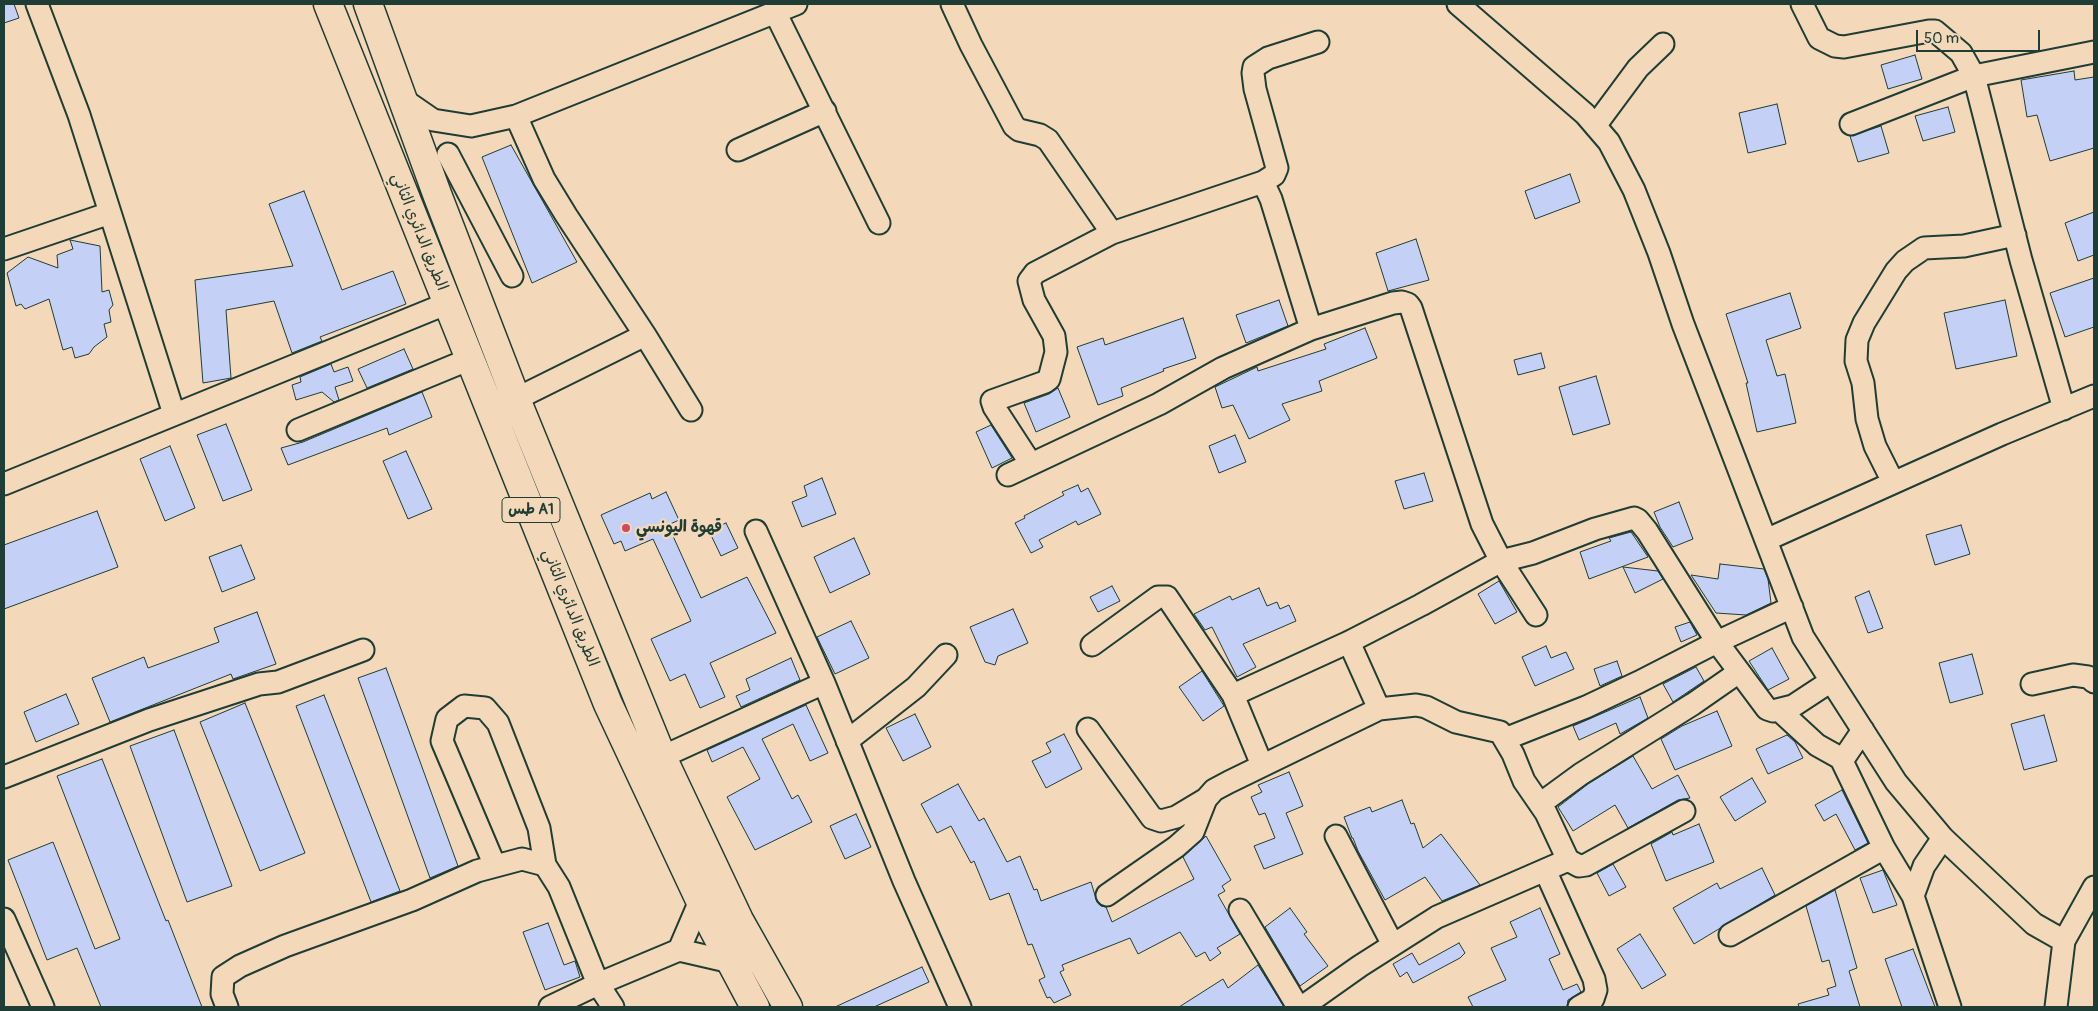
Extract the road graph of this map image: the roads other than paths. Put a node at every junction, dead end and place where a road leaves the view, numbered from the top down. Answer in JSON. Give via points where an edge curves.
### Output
{"nodes":[{"id":1,"x":37,"y":4,"type":"edge"},
{"id":2,"x":328,"y":4,"type":"edge"},
{"id":3,"x":368,"y":4,"type":"edge"},
{"id":4,"x":796,"y":4,"type":"edge"},
{"id":5,"x":952,"y":4,"type":"edge"},
{"id":6,"x":1458,"y":4,"type":"edge"},
{"id":7,"x":1802,"y":4,"type":"edge"},
{"id":8,"x":776,"y":12,"type":"junction"},
{"id":9,"x":1318,"y":42,"type":"dead end"},
{"id":10,"x":1663,"y":44,"type":"dead end"},
{"id":11,"x":2094,"y":52,"type":"edge"},
{"id":12,"x":1974,"y":76,"type":"junction"},
{"id":13,"x":404,"y":100,"type":"junction"},
{"id":14,"x":825,"y":111,"type":"junction"},
{"id":15,"x":516,"y":116,"type":"junction"},
{"id":16,"x":1851,"y":124,"type":"dead end"},
{"id":17,"x":471,"y":126,"type":"junction"},
{"id":18,"x":1595,"y":126,"type":"junction"},
{"id":19,"x":738,"y":150,"type":"dead end"},
{"id":20,"x":448,"y":154,"type":"junction"},
{"id":21,"x":1263,"y":182,"type":"junction"},
{"id":22,"x":437,"y":194,"type":"junction"},
{"id":23,"x":110,"y":213,"type":"junction"},
{"id":24,"x":879,"y":223,"type":"dead end"},
{"id":25,"x":1112,"y":233,"type":"junction"},
{"id":26,"x":2015,"y":235,"type":"junction"},
{"id":27,"x":4,"y":249,"type":"edge"},
{"id":28,"x":512,"y":276,"type":"dead end"},
{"id":29,"x":448,"y":304,"type":"junction"},
{"id":30,"x":1311,"y":329,"type":"junction"},
{"id":31,"x":645,"y":335,"type":"junction"},
{"id":32,"x":470,"y":359,"type":"junction"},
{"id":33,"x":2094,"y":396,"type":"edge"},
{"id":34,"x":516,"y":399,"type":"junction"},
{"id":35,"x":2064,"y":409,"type":"junction"},
{"id":36,"x":691,"y":410,"type":"dead end"},
{"id":37,"x":174,"y":414,"type":"junction"},
{"id":38,"x":298,"y":430,"type":"dead end"},
{"id":39,"x":1031,"y":464,"type":"junction"},
{"id":40,"x":1008,"y":475,"type":"dead end"},
{"id":41,"x":1893,"y":482,"type":"junction"},
{"id":42,"x":4,"y":484,"type":"edge"},
{"id":43,"x":756,"y":530,"type":"dead end"},
{"id":44,"x":1766,"y":540,"type":"junction"},
{"id":45,"x":1501,"y":560,"type":"junction"},
{"id":46,"x":1792,"y":608,"type":"junction"},
{"id":47,"x":1536,"y":615,"type":"dead end"},
{"id":48,"x":1349,"y":642,"type":"junction"},
{"id":49,"x":1717,"y":642,"type":"junction"},
{"id":50,"x":1092,"y":645,"type":"dead end"},
{"id":51,"x":362,"y":650,"type":"dead end"},
{"id":52,"x":946,"y":655,"type":"dead end"},
{"id":53,"x":1739,"y":672,"type":"junction"},
{"id":54,"x":1831,"y":681,"type":"junction"},
{"id":55,"x":2094,"y":682,"type":"edge"},
{"id":56,"x":824,"y":683,"type":"junction"},
{"id":57,"x":2032,"y":684,"type":"dead end"},
{"id":58,"x":1233,"y":695,"type":"junction"},
{"id":59,"x":1379,"y":709,"type":"junction"},
{"id":60,"x":1779,"y":710,"type":"junction"},
{"id":61,"x":1088,"y":729,"type":"dead end"},
{"id":62,"x":1862,"y":730,"type":"junction"},
{"id":63,"x":1505,"y":739,"type":"junction"},
{"id":64,"x":847,"y":741,"type":"junction"},
{"id":65,"x":662,"y":757,"type":"junction"},
{"id":66,"x":1842,"y":759,"type":"junction"},
{"id":67,"x":1262,"y":765,"type":"junction"},
{"id":68,"x":4,"y":777,"type":"edge"},
{"id":69,"x":1206,"y":799,"type":"junction"},
{"id":70,"x":1540,"y":804,"type":"junction"},
{"id":71,"x":1684,"y":811,"type":"dead end"},
{"id":72,"x":1336,"y":836,"type":"dead end"},
{"id":73,"x":1943,"y":838,"type":"junction"},
{"id":74,"x":1884,"y":848,"type":"junction"},
{"id":75,"x":1568,"y":860,"type":"junction"},
{"id":76,"x":545,"y":865,"type":"junction"},
{"id":77,"x":495,"y":866,"type":"junction"},
{"id":78,"x":1545,"y":870,"type":"junction"},
{"id":79,"x":2094,"y":887,"type":"edge"},
{"id":80,"x":1107,"y":894,"type":"dead end"},
{"id":81,"x":1913,"y":896,"type":"junction"},
{"id":82,"x":700,"y":901,"type":"junction"},
{"id":83,"x":1240,"y":910,"type":"dead end"},
{"id":84,"x":4,"y":919,"type":"edge"},
{"id":85,"x":1730,"y":935,"type":"dead end"},
{"id":86,"x":2064,"y":941,"type":"junction"},
{"id":87,"x":1394,"y":945,"type":"junction"},
{"id":88,"x":679,"y":950,"type":"junction"},
{"id":89,"x":731,"y":962,"type":"junction"},
{"id":90,"x":598,"y":984,"type":"junction"},
{"id":91,"x":43,"y":1007,"type":"edge"},
{"id":92,"x":228,"y":1007,"type":"edge"},
{"id":93,"x":550,"y":1007,"type":"edge"},
{"id":94,"x":613,"y":1007,"type":"edge"},
{"id":95,"x":755,"y":1007,"type":"edge"},
{"id":96,"x":788,"y":1007,"type":"edge"},
{"id":97,"x":960,"y":1007,"type":"edge"},
{"id":98,"x":1298,"y":1007,"type":"edge"},
{"id":99,"x":1302,"y":1007,"type":"edge"},
{"id":100,"x":1580,"y":1007,"type":"edge"},
{"id":101,"x":1950,"y":1007,"type":"edge"},
{"id":102,"x":2056,"y":1007,"type":"edge"}],
"edges":[{"from":1,"to":23,"type":"street","via":[[79,116]]},
{"from":2,"to":29,"type":"highway","name":"الطريق الدائري الثاني","number":"طس A1"},
{"from":3,"to":13,"type":"highway","name":"الطريق الدائري الثاني","number":"طس A1"},
{"from":4,"to":8,"type":"street"},
{"from":5,"to":25,"type":"street","via":[[1014,126],[1048,140]]},
{"from":6,"to":18,"type":"street"},
{"from":7,"to":12,"type":"street","via":[[1819,38],[1835,46],[1935,31],[1961,53]]},
{"from":8,"to":14,"type":"street"},
{"from":8,"to":15,"type":"street"},
{"from":9,"to":21,"type":"street","via":[[1268,58],[1254,67],[1254,90],[1277,168],[1274,175]]},
{"from":10,"to":18,"type":"street","via":[[1638,68]]},
{"from":11,"to":12,"type":"street"},
{"from":12,"to":16,"type":"street"},
{"from":12,"to":26,"type":"street"},
{"from":13,"to":17,"type":"street","via":[[433,120]]},
{"from":13,"to":22,"type":"highway","name":"الطريق الدائري الثاني","number":"طس A1"},
{"from":14,"to":19,"type":"street"},
{"from":14,"to":24,"type":"street"},
{"from":15,"to":17,"type":"street"},
{"from":15,"to":31,"type":"street","via":[[544,179]]},
{"from":17,"to":20,"type":"street"},
{"from":18,"to":44,"type":"street","via":[[1609,142],[1634,190]]},
{"from":20,"to":22,"type":"street"},
{"from":20,"to":28,"type":"street"},
{"from":21,"to":25,"type":"street"},
{"from":21,"to":30,"type":"street"},
{"from":22,"to":34,"type":"highway","name":"الطريق الدائري الثاني","number":"طس A1"},
{"from":23,"to":27,"type":"street"},
{"from":23,"to":37,"type":"street"},
{"from":25,"to":39,"type":"street","via":[[1035,272],[1029,281],[1034,300],[1054,336],[1056,352],[1049,379],[992,401]]},
{"from":26,"to":35,"type":"street"},
{"from":26,"to":41,"type":"street","via":[[1964,246],[1924,248],[1900,266],[1864,323],[1857,340],[1856,361],[1875,446]]},
{"from":29,"to":32,"type":"highway","name":"الطريق الدائري الثاني","number":"طس A1"},
{"from":29,"to":37,"type":"street"},
{"from":30,"to":39,"type":"street","via":[[1223,368],[1159,404]]},
{"from":30,"to":45,"type":"street","via":[[1393,303],[1408,304],[1482,524]]},
{"from":31,"to":34,"type":"street"},
{"from":31,"to":36,"type":"street"},
{"from":32,"to":38,"type":"street"},
{"from":32,"to":82,"type":"highway","name":"الطريق الدائري الثاني","number":"طس A1","via":[[608,704]]},
{"from":33,"to":35,"type":"street"},
{"from":34,"to":65,"type":"highway","name":"الطريق الدائري الثاني","number":"طس A1"},
{"from":35,"to":41,"type":"street"},
{"from":37,"to":42,"type":"street"},
{"from":39,"to":40,"type":"street"},
{"from":41,"to":44,"type":"street"},
{"from":43,"to":56,"type":"street"},
{"from":44,"to":46,"type":"street"},
{"from":45,"to":47,"type":"street"},
{"from":45,"to":48,"type":"street","via":[[1421,606]]},
{"from":45,"to":49,"type":"street","via":[[1533,553],[1627,519],[1638,520]]},
{"from":46,"to":49,"type":"street"},
{"from":46,"to":54,"type":"street","via":[[1803,637]]},
{"from":48,"to":58,"type":"street"},
{"from":48,"to":59,"type":"street"},
{"from":49,"to":53,"type":"street"},
{"from":49,"to":63,"type":"street","via":[[1586,707]]},
{"from":50,"to":58,"type":"street","via":[[1158,597],[1166,597]]},
{"from":51,"to":68,"type":"street","via":[[278,682],[259,684],[149,720]]},
{"from":52,"to":64,"type":"street","via":[[916,687]]},
{"from":53,"to":60,"type":"street","via":[[1763,705],[1773,711]]},
{"from":53,"to":70,"type":"street"},
{"from":54,"to":60,"type":"street","via":[[1793,706]]},
{"from":54,"to":62,"type":"street"},
{"from":55,"to":57,"type":"street","via":[[2088,677],[2073,675]]},
{"from":56,"to":64,"type":"street"},
{"from":56,"to":65,"type":"street"},
{"from":58,"to":67,"type":"street"},
{"from":59,"to":63,"type":"street","via":[[1426,707],[1456,722],[1500,732]]},
{"from":59,"to":67,"type":"street"},
{"from":60,"to":66,"type":"street","via":[[1817,745]]},
{"from":61,"to":69,"type":"street","via":[[1152,818],[1161,821],[1176,817]]},
{"from":62,"to":66,"type":"street"},
{"from":62,"to":73,"type":"street","via":[[1896,782]]},
{"from":63,"to":70,"type":"street","via":[[1524,781]]},
{"from":64,"to":97,"type":"street"},
{"from":65,"to":96,"type":"highway","name":"الطريق الدائري الثاني","number":"طس A1","via":[[739,920]]},
{"from":66,"to":74,"type":"street"},
{"from":67,"to":69,"type":"street","via":[[1214,790]]},
{"from":69,"to":80,"type":"street","via":[[1193,832]]},
{"from":70,"to":75,"type":"street"},
{"from":71,"to":75,"type":"street","via":[[1586,865],[1579,866]]},
{"from":72,"to":87,"type":"street"},
{"from":73,"to":81,"type":"street","via":[[1924,866]]},
{"from":73,"to":86,"type":"street","via":[[2034,924]]},
{"from":74,"to":81,"type":"street"},
{"from":74,"to":85,"type":"street"},
{"from":75,"to":78,"type":"street"},
{"from":76,"to":77,"type":"street","via":[[522,858]]},
{"from":76,"to":77,"type":"street","via":[[539,828],[498,723],[485,708],[464,706],[447,719],[442,741]]},
{"from":76,"to":90,"type":"street","via":[[559,887]]},
{"from":77,"to":92,"type":"street","via":[[240,966],[223,977],[222,994]]},
{"from":78,"to":87,"type":"street","via":[[1437,917]]},
{"from":78,"to":100,"type":"street","via":[[1594,978],[1596,990],[1593,999]]},
{"from":79,"to":86,"type":"street"},
{"from":81,"to":101,"type":"street"},
{"from":82,"to":88,"type":"street"},
{"from":82,"to":89,"type":"highway","name":"الطريق الدائري الثاني","number":"طس A1"},
{"from":83,"to":98,"type":"street"},
{"from":84,"to":91,"type":"street"},
{"from":86,"to":102,"type":"street"},
{"from":87,"to":99,"type":"street"},
{"from":88,"to":89,"type":"street"},
{"from":88,"to":90,"type":"street"},
{"from":89,"to":95,"type":"highway","name":"الطريق الدائري الثاني","number":"طس A1"},
{"from":90,"to":93,"type":"street"},
{"from":90,"to":94,"type":"street"}]}
